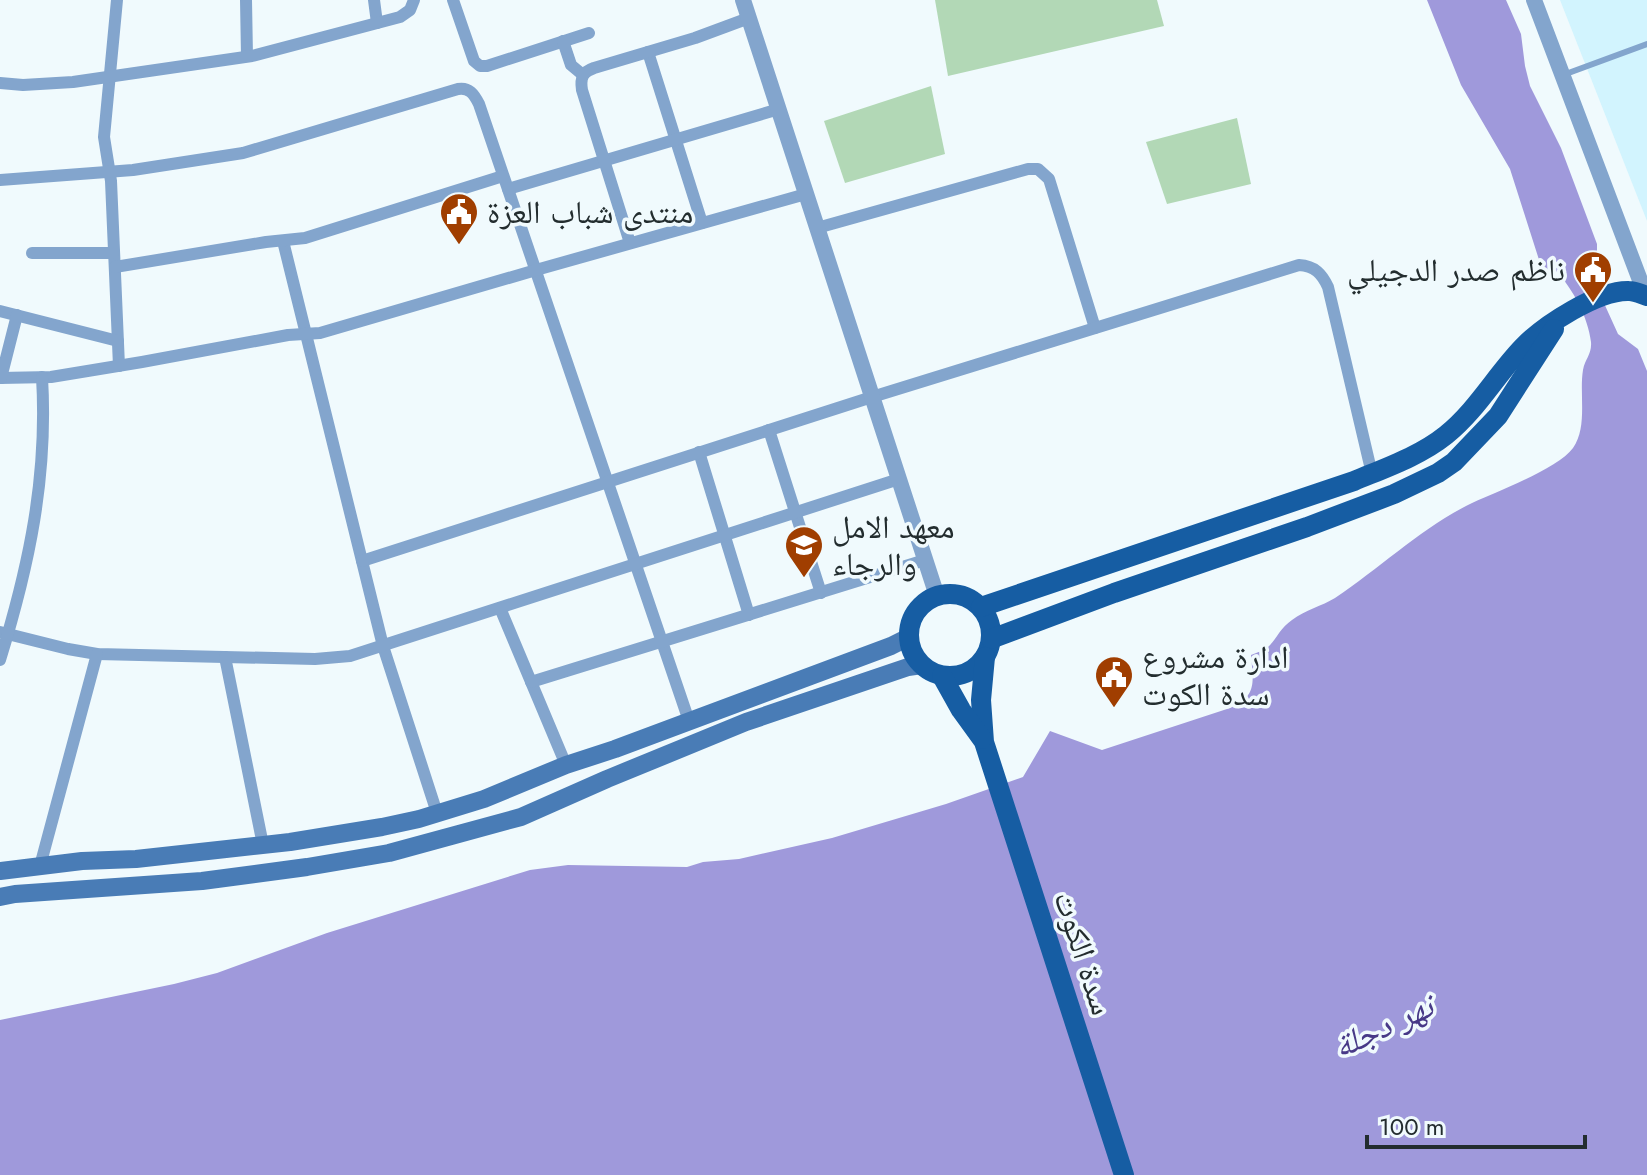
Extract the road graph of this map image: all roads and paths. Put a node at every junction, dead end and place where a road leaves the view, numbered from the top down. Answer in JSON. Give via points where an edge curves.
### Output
{"nodes":[{"id":1,"x":117,"y":0,"type":"edge"},
{"id":2,"x":246,"y":0,"type":"edge"},
{"id":3,"x":374,"y":0,"type":"edge"},
{"id":4,"x":414,"y":0,"type":"edge"},
{"id":5,"x":453,"y":0,"type":"edge"},
{"id":6,"x":743,"y":0,"type":"edge"},
{"id":7,"x":1534,"y":0,"type":"edge"},
{"id":8,"x":749,"y":18,"type":"junction"},
{"id":9,"x":377,"y":23,"type":"junction"},
{"id":10,"x":589,"y":33,"type":"dead end"},
{"id":11,"x":563,"y":41,"type":"junction"},
{"id":12,"x":1647,"y":44,"type":"edge"},
{"id":13,"x":648,"y":52,"type":"junction"},
{"id":14,"x":247,"y":56,"type":"junction"},
{"id":15,"x":479,"y":65,"type":"junction"},
{"id":16,"x":583,"y":75,"type":"junction"},
{"id":17,"x":1563,"y":75,"type":"junction"},
{"id":18,"x":110,"y":78,"type":"junction"},
{"id":19,"x":0,"y":83,"type":"edge"},
{"id":20,"x":469,"y":90,"type":"junction"},
{"id":21,"x":779,"y":109,"type":"junction"},
{"id":22,"x":675,"y":140,"type":"junction"},
{"id":23,"x":604,"y":161,"type":"junction"},
{"id":24,"x":110,"y":172,"type":"junction"},
{"id":25,"x":503,"y":176,"type":"junction"},
{"id":26,"x":0,"y":180,"type":"edge"},
{"id":27,"x":508,"y":189,"type":"junction"},
{"id":28,"x":806,"y":194,"type":"junction"},
{"id":29,"x":702,"y":223,"type":"junction"},
{"id":30,"x":817,"y":228,"type":"junction"},
{"id":31,"x":283,"y":241,"type":"junction"},
{"id":32,"x":630,"y":243,"type":"junction"},
{"id":33,"x":32,"y":253,"type":"dead end"},
{"id":34,"x":113,"y":253,"type":"junction"},
{"id":35,"x":115,"y":267,"type":"junction"},
{"id":36,"x":536,"y":270,"type":"junction"},
{"id":37,"x":1647,"y":296,"type":"edge"},
{"id":38,"x":0,"y":311,"type":"edge"},
{"id":39,"x":1568,"y":313,"type":"junction"},
{"id":40,"x":17,"y":315,"type":"junction"},
{"id":41,"x":1095,"y":328,"type":"junction"},
{"id":42,"x":306,"y":334,"type":"junction"},
{"id":43,"x":118,"y":341,"type":"junction"},
{"id":44,"x":119,"y":366,"type":"junction"},
{"id":45,"x":42,"y":377,"type":"junction"},
{"id":46,"x":1,"y":378,"type":"edge"},
{"id":47,"x":872,"y":397,"type":"junction"},
{"id":48,"x":769,"y":430,"type":"junction"},
{"id":49,"x":699,"y":452,"type":"junction"},
{"id":50,"x":1372,"y":474,"type":"junction"},
{"id":51,"x":899,"y":479,"type":"junction"},
{"id":52,"x":608,"y":482,"type":"junction"},
{"id":53,"x":796,"y":512,"type":"junction"},
{"id":54,"x":725,"y":535,"type":"junction"},
{"id":55,"x":925,"y":560,"type":"junction"},
{"id":56,"x":362,"y":561,"type":"junction"},
{"id":57,"x":636,"y":565,"type":"junction"},
{"id":58,"x":821,"y":593,"type":"junction"},
{"id":59,"x":937,"y":596,"type":"junction"},
{"id":60,"x":981,"y":607,"type":"junction"},
{"id":61,"x":500,"y":608,"type":"junction"},
{"id":62,"x":749,"y":615,"type":"junction"},
{"id":63,"x":4,"y":633,"type":"edge"},
{"id":64,"x":909,"y":637,"type":"junction"},
{"id":65,"x":662,"y":642,"type":"junction"},
{"id":66,"x":383,"y":646,"type":"junction"},
{"id":67,"x":988,"y":648,"type":"junction"},
{"id":68,"x":97,"y":654,"type":"junction"},
{"id":69,"x":225,"y":657,"type":"junction"},
{"id":70,"x":0,"y":660,"type":"edge"},
{"id":71,"x":922,"y":665,"type":"junction"},
{"id":72,"x":942,"y":676,"type":"junction"},
{"id":73,"x":531,"y":682,"type":"junction"},
{"id":74,"x":689,"y":721,"type":"junction"},
{"id":75,"x":986,"y":746,"type":"junction"},
{"id":76,"x":615,"y":749,"type":"junction"},
{"id":77,"x":566,"y":765,"type":"junction"},
{"id":78,"x":625,"y":772,"type":"junction"},
{"id":79,"x":437,"y":813,"type":"junction"},
{"id":80,"x":263,"y":845,"type":"junction"},
{"id":81,"x":40,"y":866,"type":"junction"},
{"id":82,"x":1,"y":870,"type":"edge"},
{"id":83,"x":0,"y":897,"type":"edge"},
{"id":84,"x":1124,"y":1175,"type":"edge"}],
"edges":[{"from":1,"to":18,"type":"street"},
{"from":2,"to":14,"type":"street"},
{"from":3,"to":9,"type":"street"},
{"from":4,"to":9,"type":"street","via":[[405,14]]},
{"from":5,"to":15,"type":"street"},
{"from":6,"to":8,"type":"street"},
{"from":7,"to":17,"type":"street"},
{"from":8,"to":13,"type":"street"},
{"from":8,"to":21,"type":"street"},
{"from":9,"to":14,"type":"street"},
{"from":10,"to":11,"type":"street"},
{"from":11,"to":15,"type":"street"},
{"from":11,"to":16,"type":"street","via":[[571,65]]},
{"from":12,"to":17,"type":"lane"},
{"from":13,"to":16,"type":"street"},
{"from":13,"to":22,"type":"street"},
{"from":14,"to":18,"type":"street"},
{"from":15,"to":20,"type":"street"},
{"from":16,"to":23,"type":"street","via":[[582,90]]},
{"from":17,"to":37,"type":"street"},
{"from":18,"to":19,"type":"street"},
{"from":18,"to":24,"type":"street","via":[[104,137]]},
{"from":20,"to":24,"type":"street","via":[[243,153]]},
{"from":20,"to":25,"type":"street","via":[[476,96]]},
{"from":21,"to":22,"type":"street"},
{"from":21,"to":28,"type":"street"},
{"from":22,"to":23,"type":"street"},
{"from":22,"to":29,"type":"street"},
{"from":23,"to":27,"type":"street"},
{"from":23,"to":32,"type":"street"},
{"from":24,"to":26,"type":"street"},
{"from":24,"to":34,"type":"street"},
{"from":25,"to":27,"type":"street"},
{"from":25,"to":31,"type":"street"},
{"from":27,"to":36,"type":"street"},
{"from":28,"to":29,"type":"street"},
{"from":28,"to":30,"type":"street"},
{"from":29,"to":32,"type":"street"},
{"from":30,"to":41,"type":"street","via":[[1038,169],[1049,179]]},
{"from":30,"to":47,"type":"street"},
{"from":31,"to":35,"type":"street"},
{"from":31,"to":42,"type":"street"},
{"from":32,"to":36,"type":"street"},
{"from":33,"to":34,"type":"street"},
{"from":34,"to":35,"type":"street"},
{"from":35,"to":43,"type":"street"},
{"from":36,"to":42,"type":"street"},
{"from":36,"to":52,"type":"street"},
{"from":37,"to":39,"type":"main road","via":[[1617,293]]},
{"from":38,"to":40,"type":"street"},
{"from":39,"to":50,"type":"main road","via":[[1524,346],[1467,417],[1443,437]]},
{"from":39,"to":67,"type":"main road","via":[[1498,416],[1438,473],[1307,527],[1114,593]]},
{"from":40,"to":43,"type":"street"},
{"from":40,"to":46,"type":"street"},
{"from":41,"to":47,"type":"street"},
{"from":41,"to":50,"type":"street","via":[[1299,265],[1312,267],[1328,287]]},
{"from":42,"to":44,"type":"street"},
{"from":42,"to":56,"type":"street"},
{"from":43,"to":44,"type":"street"},
{"from":44,"to":45,"type":"street"},
{"from":45,"to":46,"type":"street"},
{"from":45,"to":63,"type":"street","via":[[36,516],[16,607]]},
{"from":47,"to":48,"type":"street"},
{"from":47,"to":51,"type":"street"},
{"from":48,"to":49,"type":"street"},
{"from":48,"to":53,"type":"street"},
{"from":49,"to":52,"type":"street"},
{"from":49,"to":54,"type":"street"},
{"from":50,"to":60,"type":"main road"},
{"from":51,"to":53,"type":"street"},
{"from":51,"to":55,"type":"street"},
{"from":52,"to":56,"type":"street"},
{"from":52,"to":57,"type":"street"},
{"from":53,"to":54,"type":"street"},
{"from":53,"to":58,"type":"street"},
{"from":54,"to":57,"type":"street"},
{"from":54,"to":62,"type":"street"},
{"from":55,"to":58,"type":"street"},
{"from":55,"to":59,"type":"street"},
{"from":56,"to":66,"type":"street"},
{"from":57,"to":61,"type":"street"},
{"from":57,"to":65,"type":"street"},
{"from":58,"to":62,"type":"street"},
{"from":59,"to":60,"type":"main road","via":[[960,595]]},
{"from":59,"to":64,"type":"main road","via":[[916,612]]},
{"from":60,"to":67,"type":"main road","via":[[991,628]]},
{"from":61,"to":66,"type":"street"},
{"from":61,"to":73,"type":"street"},
{"from":62,"to":65,"type":"street"},
{"from":63,"to":68,"type":"street"},
{"from":63,"to":70,"type":"street"},
{"from":64,"to":71,"type":"main road"},
{"from":64,"to":74,"type":"main road"},
{"from":65,"to":73,"type":"street"},
{"from":65,"to":74,"type":"street"},
{"from":66,"to":69,"type":"street","via":[[335,658]]},
{"from":66,"to":79,"type":"street"},
{"from":67,"to":72,"type":"main road","via":[[977,667]]},
{"from":67,"to":75,"type":"main road","via":[[981,700]]},
{"from":68,"to":69,"type":"street"},
{"from":68,"to":81,"type":"street"},
{"from":69,"to":80,"type":"street"},
{"from":71,"to":72,"type":"main road"},
{"from":71,"to":78,"type":"main road","via":[[746,722]]},
{"from":72,"to":75,"type":"main road"},
{"from":73,"to":77,"type":"street"},
{"from":74,"to":76,"type":"main road"},
{"from":75,"to":84,"type":"main road","name":"سدة الكوت"},
{"from":76,"to":77,"type":"main road"},
{"from":76,"to":78,"type":"main road"},
{"from":77,"to":79,"type":"main road"},
{"from":78,"to":83,"type":"main road","via":[[521,817],[389,853],[202,881]]},
{"from":79,"to":80,"type":"main road"},
{"from":80,"to":81,"type":"main road"},
{"from":81,"to":82,"type":"main road"}]}
